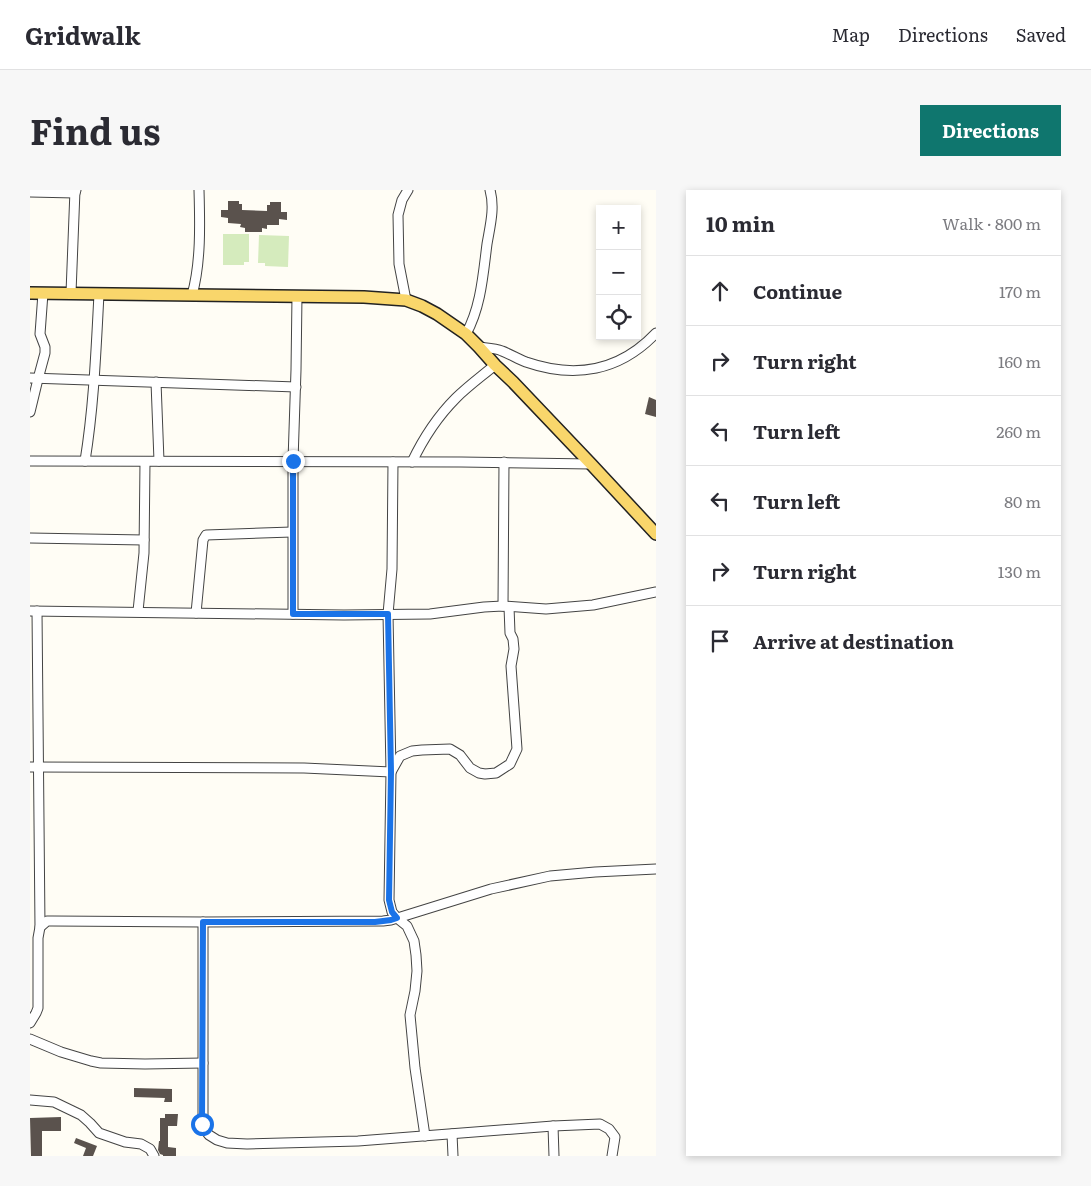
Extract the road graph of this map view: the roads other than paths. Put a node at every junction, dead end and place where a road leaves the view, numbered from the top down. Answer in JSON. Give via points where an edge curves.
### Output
{"nodes":[{"id":1,"x":199,"y":190,"type":"edge"},
{"id":2,"x":408,"y":190,"type":"edge"},
{"id":3,"x":490,"y":190,"type":"edge"},
{"id":4,"x":75,"y":191,"type":"edge"},
{"id":5,"x":30,"y":192,"type":"edge"},
{"id":6,"x":30,"y":293,"type":"edge"},
{"id":7,"x":43,"y":293,"type":"junction"},
{"id":8,"x":71,"y":293,"type":"junction"},
{"id":9,"x":100,"y":294,"type":"junction"},
{"id":10,"x":192,"y":295,"type":"junction"},
{"id":11,"x":297,"y":296,"type":"junction"},
{"id":12,"x":406,"y":300,"type":"junction"},
{"id":13,"x":656,"y":333,"type":"edge"},
{"id":14,"x":466,"y":334,"type":"junction"},
{"id":15,"x":480,"y":347,"type":"junction"},
{"id":16,"x":495,"y":365,"type":"junction"},
{"id":17,"x":34,"y":378,"type":"edge"},
{"id":18,"x":95,"y":380,"type":"junction"},
{"id":19,"x":156,"y":382,"type":"junction"},
{"id":20,"x":296,"y":387,"type":"junction"},
{"id":21,"x":30,"y":412,"type":"edge"},
{"id":22,"x":30,"y":461,"type":"edge"},
{"id":23,"x":85,"y":461,"type":"junction"},
{"id":24,"x":159,"y":461,"type":"junction"},
{"id":25,"x":293,"y":461,"type":"junction"},
{"id":26,"x":145,"y":462,"type":"junction"},
{"id":27,"x":392,"y":462,"type":"junction"},
{"id":28,"x":412,"y":462,"type":"junction"},
{"id":29,"x":504,"y":462,"type":"junction"},
{"id":30,"x":591,"y":464,"type":"junction"},
{"id":31,"x":292,"y":532,"type":"junction"},
{"id":32,"x":656,"y":534,"type":"edge"},
{"id":33,"x":30,"y":538,"type":"edge"},
{"id":34,"x":144,"y":540,"type":"junction"},
{"id":35,"x":656,"y":592,"type":"edge"},
{"id":36,"x":506,"y":607,"type":"junction"},
{"id":37,"x":33,"y":611,"type":"edge"},
{"id":38,"x":138,"y":611,"type":"junction"},
{"id":39,"x":196,"y":613,"type":"junction"},
{"id":40,"x":293,"y":614,"type":"junction"},
{"id":41,"x":388,"y":614,"type":"junction"},
{"id":42,"x":34,"y":767,"type":"edge"},
{"id":43,"x":391,"y":772,"type":"junction"},
{"id":44,"x":656,"y":869,"type":"edge"},
{"id":45,"x":397,"y":918,"type":"junction"},
{"id":46,"x":203,"y":922,"type":"junction"},
{"id":47,"x":40,"y":927,"type":"junction"},
{"id":48,"x":30,"y":1023,"type":"edge"},
{"id":49,"x":30,"y":1039,"type":"edge"},
{"id":50,"x":203,"y":1063,"type":"junction"},
{"id":51,"x":30,"y":1100,"type":"edge"},
{"id":52,"x":554,"y":1126,"type":"junction"},
{"id":53,"x":452,"y":1134,"type":"junction"},
{"id":54,"x":425,"y":1136,"type":"junction"},
{"id":55,"x":154,"y":1156,"type":"edge"},
{"id":56,"x":453,"y":1156,"type":"edge"},
{"id":57,"x":554,"y":1156,"type":"edge"},
{"id":58,"x":612,"y":1156,"type":"edge"}],
"edges":[{"from":1,"to":10,"type":"street","via":[[197,274]]},
{"from":2,"to":12,"type":"street","via":[[398,215],[399,264]]},
{"from":3,"to":14,"type":"street","via":[[493,205],[481,292]]},
{"from":4,"to":5,"type":"street"},
{"from":4,"to":8,"type":"street"},
{"from":6,"to":7,"type":"main road"},
{"from":7,"to":8,"type":"main road"},
{"from":7,"to":17,"type":"street","via":[[40,334],[45,353]]},
{"from":8,"to":9,"type":"main road"},
{"from":9,"to":10,"type":"main road"},
{"from":9,"to":18,"type":"street"},
{"from":10,"to":11,"type":"main road"},
{"from":11,"to":12,"type":"main road"},
{"from":11,"to":20,"type":"street"},
{"from":12,"to":14,"type":"main road","via":[[437,314]]},
{"from":13,"to":15,"type":"street","via":[[636,351],[600,368],[584,371],[544,367],[500,350]]},
{"from":14,"to":15,"type":"main road"},
{"from":15,"to":16,"type":"main road"},
{"from":16,"to":28,"type":"street","via":[[444,411]]},
{"from":16,"to":30,"type":"main road"},
{"from":17,"to":18,"type":"street"},
{"from":17,"to":21,"type":"street"},
{"from":18,"to":19,"type":"street"},
{"from":18,"to":23,"type":"street"},
{"from":19,"to":20,"type":"street"},
{"from":19,"to":24,"type":"street"},
{"from":20,"to":25,"type":"street"},
{"from":22,"to":23,"type":"street"},
{"from":23,"to":26,"type":"street"},
{"from":24,"to":25,"type":"street"},
{"from":24,"to":26,"type":"street"},
{"from":25,"to":27,"type":"street"},
{"from":25,"to":31,"type":"street"},
{"from":26,"to":34,"type":"street"},
{"from":27,"to":28,"type":"street"},
{"from":27,"to":41,"type":"street","via":[[392,569]]},
{"from":28,"to":29,"type":"street"},
{"from":29,"to":30,"type":"street"},
{"from":29,"to":36,"type":"street"},
{"from":30,"to":32,"type":"main road"},
{"from":31,"to":39,"type":"street","via":[[206,535]]},
{"from":31,"to":40,"type":"street"},
{"from":33,"to":34,"type":"street"},
{"from":34,"to":38,"type":"street"},
{"from":35,"to":36,"type":"street","via":[[593,606]]},
{"from":36,"to":41,"type":"street"},
{"from":36,"to":43,"type":"street","via":[[514,649],[511,666],[517,749],[510,764],[496,773],[485,774],[470,768],[460,755],[450,749],[422,750],[400,756]]},
{"from":37,"to":38,"type":"street"},
{"from":37,"to":42,"type":"street"},
{"from":38,"to":39,"type":"street"},
{"from":39,"to":40,"type":"street"},
{"from":40,"to":41,"type":"street"},
{"from":41,"to":43,"type":"street"},
{"from":42,"to":43,"type":"street","via":[[304,768]]},
{"from":42,"to":47,"type":"street"},
{"from":43,"to":45,"type":"street","via":[[389,900]]},
{"from":44,"to":45,"type":"street","via":[[550,876],[491,889]]},
{"from":45,"to":46,"type":"street","via":[[375,922]]},
{"from":45,"to":54,"type":"street","via":[[407,926],[416,955],[415,991],[410,1014]]},
{"from":46,"to":47,"type":"street","via":[[47,921]]},
{"from":46,"to":50,"type":"street"},
{"from":47,"to":48,"type":"street","via":[[38,1008]]},
{"from":49,"to":50,"type":"street","via":[[101,1063]]},
{"from":50,"to":54,"type":"street","via":[[202,1124],[209,1135],[227,1143],[358,1141]]},
{"from":51,"to":55,"type":"street","via":[[54,1102],[81,1115],[99,1132],[124,1142],[141,1144]]},
{"from":52,"to":53,"type":"street"},
{"from":52,"to":57,"type":"street"},
{"from":52,"to":58,"type":"street","via":[[605,1126],[615,1137]]},
{"from":53,"to":54,"type":"street"},
{"from":53,"to":56,"type":"street"}]}
